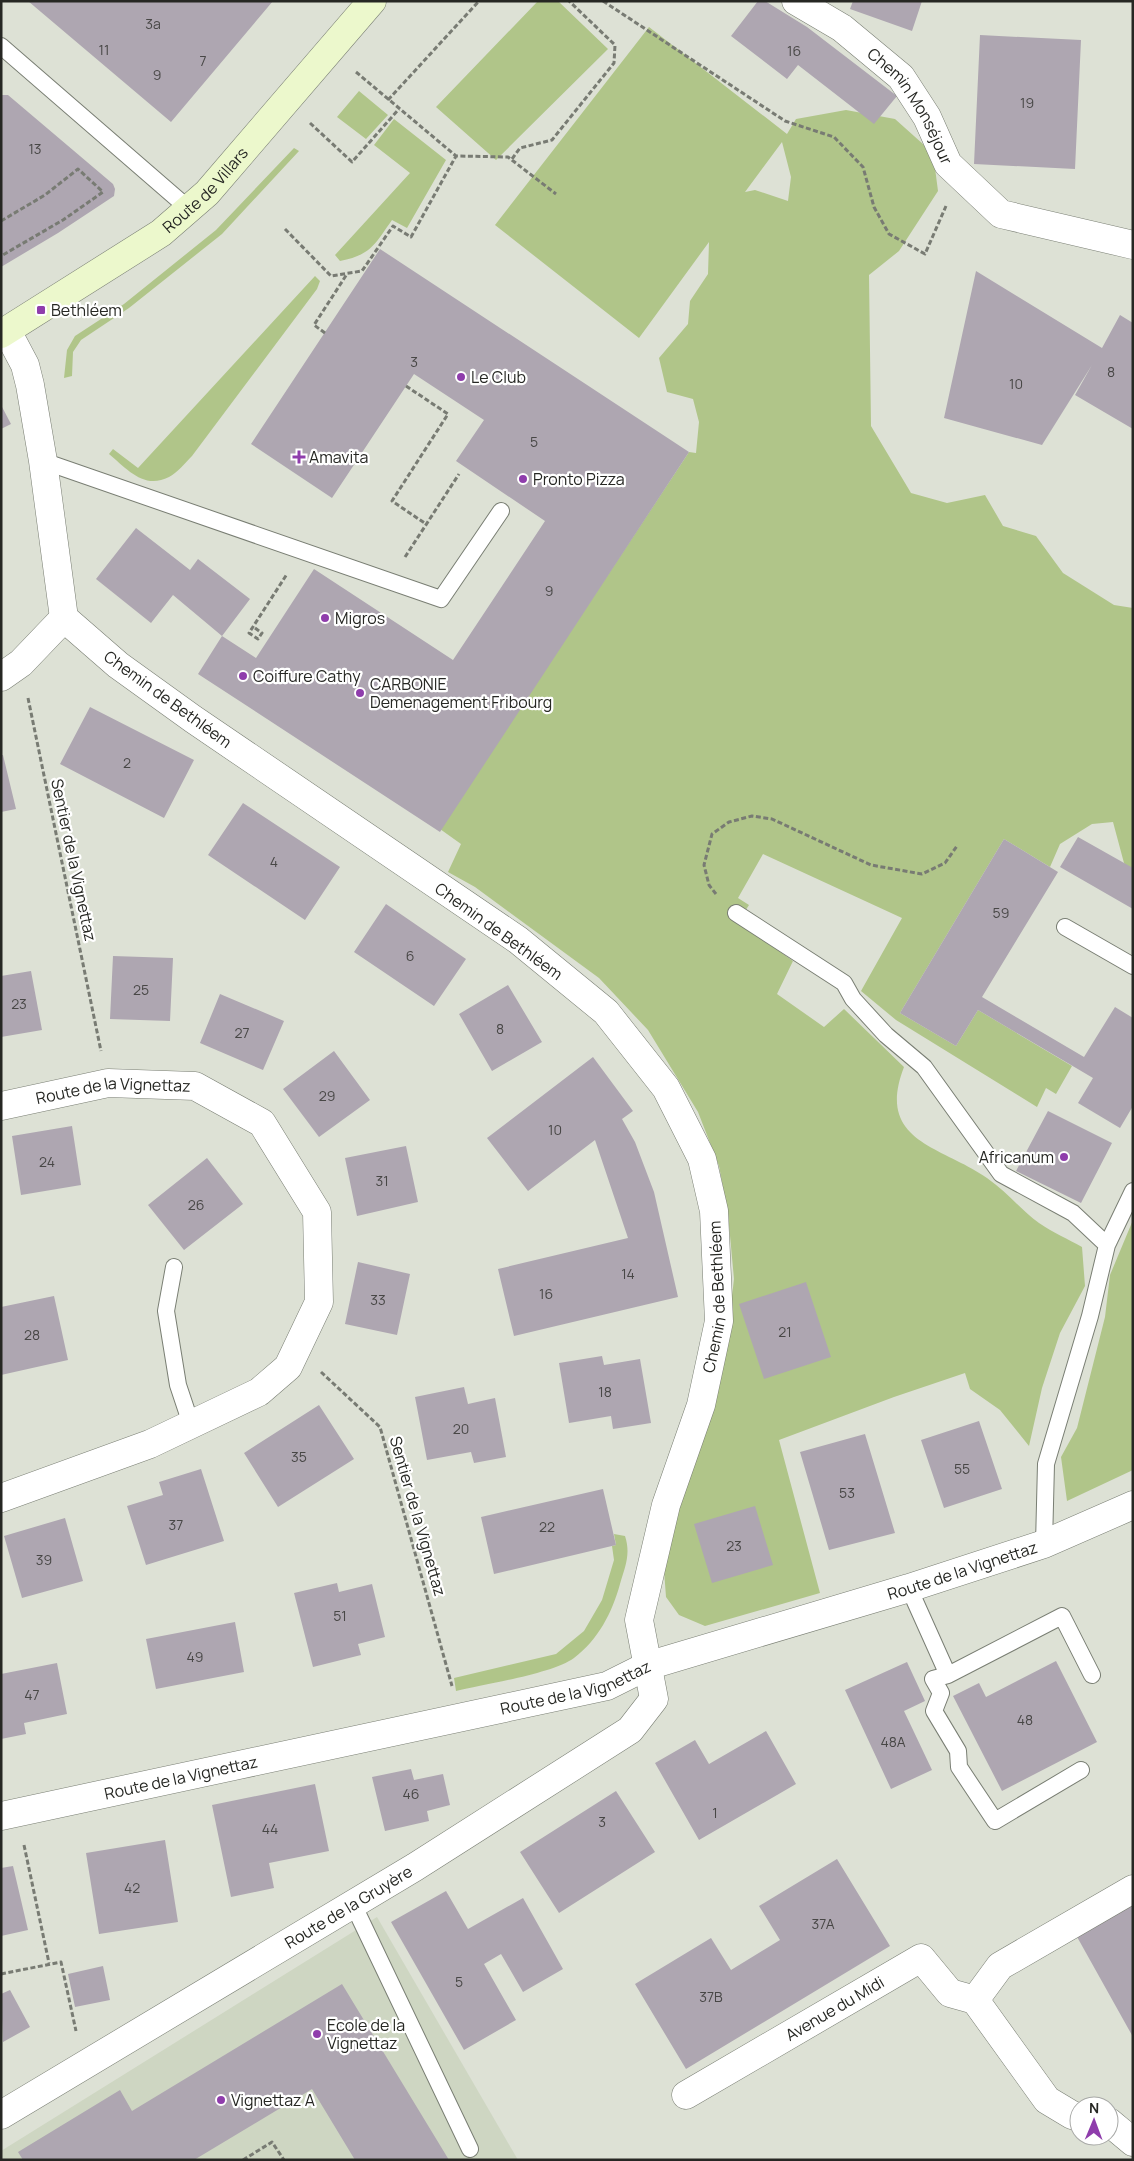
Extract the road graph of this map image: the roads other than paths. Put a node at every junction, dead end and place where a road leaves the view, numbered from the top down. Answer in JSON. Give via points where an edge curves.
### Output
{"nodes":[{"id":1,"x":372,"y":1,"type":"edge"},
{"id":2,"x":796,"y":1,"type":"edge"},
{"id":3,"x":1,"y":46,"type":"edge"},
{"id":4,"x":189,"y":209,"type":"junction"},
{"id":5,"x":1133,"y":245,"type":"edge"},
{"id":6,"x":4,"y":333,"type":"edge"},
{"id":7,"x":43,"y":461,"type":"junction"},
{"id":8,"x":501,"y":510,"type":"dead end"},
{"id":9,"x":64,"y":618,"type":"junction"},
{"id":10,"x":11,"y":670,"type":"edge"},
{"id":11,"x":736,"y":913,"type":"road end"},
{"id":12,"x":1065,"y":928,"type":"dead end"},
{"id":13,"x":1133,"y":966,"type":"edge"},
{"id":14,"x":1,"y":1106,"type":"edge"},
{"id":15,"x":1133,"y":1191,"type":"edge"},
{"id":16,"x":1107,"y":1245,"type":"junction"},
{"id":17,"x":174,"y":1267,"type":"dead end"},
{"id":18,"x":191,"y":1424,"type":"junction"},
{"id":19,"x":1,"y":1498,"type":"edge"},
{"id":20,"x":1133,"y":1504,"type":"edge"},
{"id":21,"x":1044,"y":1544,"type":"junction"},
{"id":22,"x":909,"y":1588,"type":"junction"},
{"id":23,"x":647,"y":1666,"type":"junction"},
{"id":24,"x":1092,"y":1674,"type":"dead end"},
{"id":25,"x":948,"y":1675,"type":"junction"},
{"id":26,"x":1081,"y":1770,"type":"dead end"},
{"id":27,"x":9,"y":1814,"type":"edge"},
{"id":28,"x":1133,"y":1889,"type":"edge"},
{"id":29,"x":353,"y":1904,"type":"junction"},
{"id":30,"x":975,"y":2000,"type":"junction"},
{"id":31,"x":686,"y":2095,"type":"dead end"},
{"id":32,"x":1069,"y":2113,"type":"edge"},
{"id":33,"x":1,"y":2115,"type":"edge"},
{"id":34,"x":1119,"y":2130,"type":"edge"},
{"id":35,"x":1133,"y":2142,"type":"edge"},
{"id":36,"x":470,"y":2149,"type":"dead end"}],
"edges":[{"from":1,"to":4,"type":"main road","name":"Route de Villars"},
{"from":2,"to":5,"type":"street","name":"Chemin Monséjour","via":[[842,28],[901,77],[927,117],[948,164],[1001,214]]},
{"from":3,"to":4,"type":"lane"},
{"from":4,"to":6,"type":"main road","name":"Route de Villars","via":[[161,233]]},
{"from":6,"to":7,"type":"street","via":[[25,365]]},
{"from":7,"to":8,"type":"lane","via":[[441,599]]},
{"from":7,"to":9,"type":"street"},
{"from":9,"to":10,"type":"street"},
{"from":9,"to":23,"type":"street","name":"Chemin de Bethléem","via":[[118,665],[185,714],[518,940],[606,1012],[666,1088],[702,1159],[714,1211],[719,1321],[701,1405],[666,1505],[639,1620]]},
{"from":11,"to":16,"type":"lane","via":[[844,983],[886,1035],[924,1067],[1002,1174],[1073,1213]]},
{"from":12,"to":13,"type":"lane"},
{"from":14,"to":18,"type":"street","name":"Route de la Vignettaz","via":[[108,1083],[195,1086],[262,1124],[317,1212],[319,1302],[288,1367],[259,1392]]},
{"from":15,"to":16,"type":"lane"},
{"from":16,"to":21,"type":"lane","via":[[1090,1316],[1046,1464]]},
{"from":17,"to":18,"type":"lane","via":[[166,1311],[178,1385]]},
{"from":18,"to":19,"type":"street","name":"Route de la Vignettaz","via":[[150,1444]]},
{"from":20,"to":21,"type":"street","name":"Route de la Vignettaz"},
{"from":21,"to":22,"type":"street","name":"Route de la Vignettaz"},
{"from":22,"to":23,"type":"street","name":"Route de la Vignettaz"},
{"from":22,"to":25,"type":"lane"},
{"from":23,"to":27,"type":"street","name":"Route de la Vignettaz","via":[[607,1686]]},
{"from":23,"to":29,"type":"street","name":"Route de la Gruyère","via":[[654,1699],[630,1730]]},
{"from":24,"to":25,"type":"lane","via":[[1062,1616]]},
{"from":25,"to":26,"type":"lane","via":[[933,1679],[941,1693],[934,1711],[958,1751],[959,1767],[995,1821]]},
{"from":28,"to":30,"type":"street","via":[[1000,1966]]},
{"from":29,"to":33,"type":"street","name":"Route de la Gruyère"},
{"from":29,"to":36,"type":"lane"},
{"from":30,"to":31,"type":"street","name":"Avenue du Midi","via":[[950,1993],[921,1958]]},
{"from":30,"to":32,"type":"street","via":[[1047,2100]]},
{"from":34,"to":35,"type":"street"}]}
